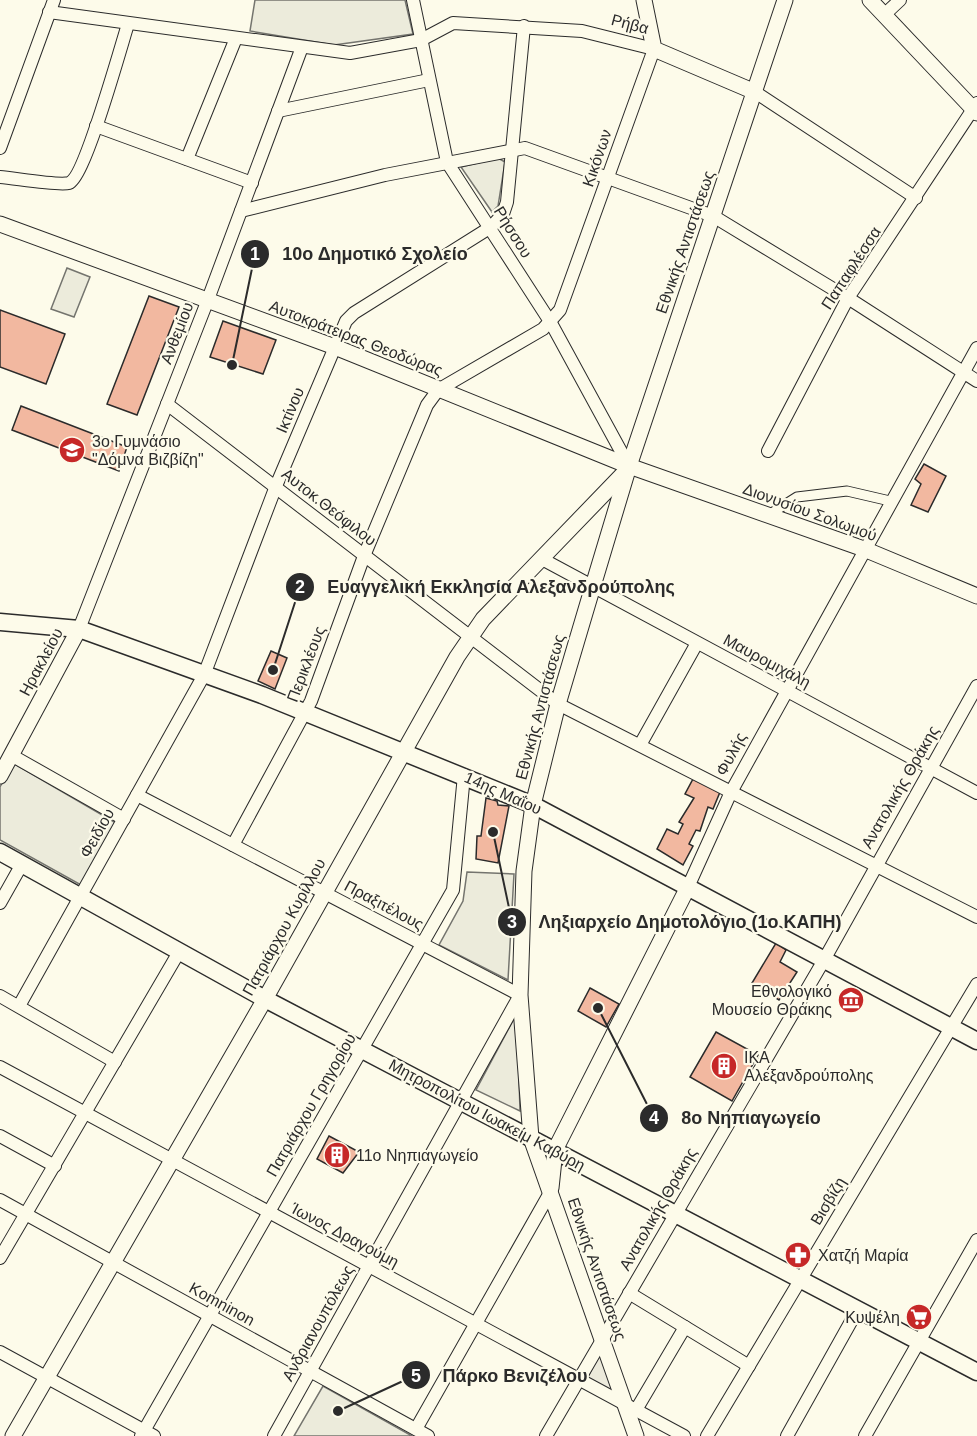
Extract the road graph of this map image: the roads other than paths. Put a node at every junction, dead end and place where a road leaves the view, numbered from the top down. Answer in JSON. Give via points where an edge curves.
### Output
{"nodes":[{"id":1,"x":413,"y":0,"type":"edge"},
{"id":2,"x":644,"y":0,"type":"edge"},
{"id":3,"x":784,"y":0,"type":"edge"},
{"id":4,"x":870,"y":0,"type":"edge"},
{"id":5,"x":900,"y":0,"type":"edge"},
{"id":6,"x":51,"y":6,"type":"edge"},
{"id":7,"x":884,"y":15,"type":"junction"},
{"id":8,"x":128,"y":24,"type":"junction"},
{"id":9,"x":524,"y":26,"type":"junction"},
{"id":10,"x":236,"y":38,"type":"junction"},
{"id":11,"x":421,"y":40,"type":"junction"},
{"id":12,"x":302,"y":47,"type":"junction"},
{"id":13,"x":654,"y":49,"type":"junction"},
{"id":14,"x":429,"y":80,"type":"junction"},
{"id":15,"x":755,"y":92,"type":"junction"},
{"id":16,"x":975,"y":108,"type":"edge"},
{"id":17,"x":278,"y":111,"type":"junction"},
{"id":18,"x":6,"y":118,"type":"edge"},
{"id":19,"x":96,"y":126,"type":"junction"},
{"id":20,"x":0,"y":148,"type":"edge"},
{"id":21,"x":514,"y":149,"type":"junction"},
{"id":22,"x":187,"y":159,"type":"junction"},
{"id":23,"x":447,"y":162,"type":"junction"},
{"id":24,"x":0,"y":177,"type":"edge"},
{"id":25,"x":609,"y":178,"type":"junction"},
{"id":26,"x":252,"y":183,"type":"junction"},
{"id":27,"x":916,"y":198,"type":"junction"},
{"id":28,"x":241,"y":211,"type":"junction"},
{"id":29,"x":713,"y":216,"type":"junction"},
{"id":30,"x":0,"y":224,"type":"edge"},
{"id":31,"x":491,"y":227,"type":"junction"},
{"id":32,"x":848,"y":298,"type":"junction"},
{"id":33,"x":207,"y":302,"type":"junction"},
{"id":34,"x":551,"y":323,"type":"junction"},
{"id":35,"x":335,"y":347,"type":"junction"},
{"id":36,"x":977,"y":348,"type":"edge"},
{"id":37,"x":962,"y":372,"type":"junction"},
{"id":38,"x":977,"y":381,"type":"edge"},
{"id":39,"x":438,"y":390,"type":"junction"},
{"id":40,"x":167,"y":404,"type":"junction"},
{"id":41,"x":768,"y":451,"type":"dead end"},
{"id":42,"x":629,"y":466,"type":"junction"},
{"id":43,"x":276,"y":486,"type":"junction"},
{"id":44,"x":890,"y":501,"type":"junction"},
{"id":45,"x":767,"y":516,"type":"junction"},
{"id":46,"x":864,"y":549,"type":"junction"},
{"id":47,"x":364,"y":556,"type":"junction"},
{"id":48,"x":542,"y":559,"type":"junction"},
{"id":49,"x":593,"y":586,"type":"junction"},
{"id":50,"x":977,"y":596,"type":"edge"},
{"id":51,"x":0,"y":622,"type":"edge"},
{"id":52,"x":79,"y":629,"type":"junction"},
{"id":53,"x":471,"y":636,"type":"junction"},
{"id":54,"x":697,"y":643,"type":"junction"},
{"id":55,"x":204,"y":675,"type":"junction"},
{"id":56,"x":977,"y":686,"type":"edge"},
{"id":57,"x":786,"y":690,"type":"junction"},
{"id":58,"x":558,"y":704,"type":"junction"},
{"id":59,"x":305,"y":712,"type":"junction"},
{"id":60,"x":640,"y":745,"type":"junction"},
{"id":61,"x":405,"y":752,"type":"junction"},
{"id":62,"x":11,"y":755,"type":"junction"},
{"id":63,"x":929,"y":768,"type":"junction"},
{"id":64,"x":464,"y":775,"type":"junction"},
{"id":65,"x":0,"y":776,"type":"edge"},
{"id":66,"x":731,"y":792,"type":"junction"},
{"id":67,"x":977,"y":793,"type":"edge"},
{"id":68,"x":137,"y":795,"type":"junction"},
{"id":69,"x":532,"y":805,"type":"junction"},
{"id":70,"x":124,"y":819,"type":"junction"},
{"id":71,"x":233,"y":845,"type":"junction"},
{"id":72,"x":0,"y":852,"type":"edge"},
{"id":73,"x":22,"y":864,"type":"junction"},
{"id":74,"x":874,"y":866,"type":"junction"},
{"id":75,"x":688,"y":887,"type":"junction"},
{"id":76,"x":323,"y":892,"type":"junction"},
{"id":77,"x":81,"y":898,"type":"junction"},
{"id":78,"x":0,"y":903,"type":"edge"},
{"id":79,"x":977,"y":917,"type":"edge"},
{"id":80,"x":423,"y":944,"type":"junction"},
{"id":81,"x":179,"y":951,"type":"junction"},
{"id":82,"x":824,"y":960,"type":"junction"},
{"id":83,"x":977,"y":984,"type":"edge"},
{"id":84,"x":520,"y":995,"type":"junction"},
{"id":85,"x":0,"y":996,"type":"edge"},
{"id":86,"x":265,"y":999,"type":"junction"},
{"id":87,"x":19,"y":1006,"type":"junction"},
{"id":88,"x":951,"y":1027,"type":"junction"},
{"id":89,"x":977,"y":1041,"type":"edge"},
{"id":90,"x":362,"y":1049,"type":"junction"},
{"id":91,"x":115,"y":1062,"type":"junction"},
{"id":92,"x":0,"y":1067,"type":"edge"},
{"id":93,"x":461,"y":1101,"type":"junction"},
{"id":94,"x":85,"y":1113,"type":"junction"},
{"id":95,"x":0,"y":1136,"type":"edge"},
{"id":96,"x":531,"y":1138,"type":"junction"},
{"id":97,"x":555,"y":1150,"type":"junction"},
{"id":98,"x":172,"y":1161,"type":"junction"},
{"id":99,"x":55,"y":1166,"type":"junction"},
{"id":100,"x":551,"y":1191,"type":"junction"},
{"id":101,"x":0,"y":1200,"type":"edge"},
{"id":102,"x":269,"y":1213,"type":"junction"},
{"id":103,"x":674,"y":1213,"type":"junction"},
{"id":104,"x":26,"y":1215,"type":"junction"},
{"id":105,"x":977,"y":1240,"type":"edge"},
{"id":106,"x":0,"y":1258,"type":"edge"},
{"id":107,"x":113,"y":1263,"type":"junction"},
{"id":108,"x":369,"y":1267,"type":"junction"},
{"id":109,"x":800,"y":1279,"type":"junction"},
{"id":110,"x":629,"y":1293,"type":"junction"},
{"id":111,"x":858,"y":1309,"type":"junction"},
{"id":112,"x":210,"y":1316,"type":"junction"},
{"id":113,"x":475,"y":1324,"type":"junction"},
{"id":114,"x":685,"y":1327,"type":"junction"},
{"id":115,"x":603,"y":1340,"type":"junction"},
{"id":116,"x":919,"y":1341,"type":"junction"},
{"id":117,"x":0,"y":1352,"type":"edge"},
{"id":118,"x":749,"y":1366,"type":"junction"},
{"id":119,"x":310,"y":1372,"type":"junction"},
{"id":120,"x":977,"y":1372,"type":"edge"},
{"id":121,"x":47,"y":1378,"type":"junction"},
{"id":122,"x":580,"y":1380,"type":"junction"},
{"id":123,"x":631,"y":1408,"type":"junction"},
{"id":124,"x":416,"y":1429,"type":"junction"},
{"id":125,"x":147,"y":1434,"type":"edge"},
{"id":126,"x":13,"y":1436,"type":"edge"},
{"id":127,"x":274,"y":1436,"type":"edge"},
{"id":128,"x":428,"y":1436,"type":"edge"},
{"id":129,"x":546,"y":1436,"type":"edge"},
{"id":130,"x":636,"y":1436,"type":"edge"},
{"id":131,"x":684,"y":1436,"type":"edge"},
{"id":132,"x":707,"y":1436,"type":"edge"},
{"id":133,"x":787,"y":1436,"type":"edge"},
{"id":134,"x":865,"y":1436,"type":"edge"}],
"edges":[{"from":1,"to":11,"type":"street","name":"Ρήσσου"},
{"from":2,"to":13,"type":"street"},
{"from":3,"to":15,"type":"street","name":"Εθνικής Αντιστάσεως"},
{"from":4,"to":7,"type":"street"},
{"from":5,"to":7,"type":"street"},
{"from":6,"to":8,"type":"street","name":"Ρήβα"},
{"from":6,"to":18,"type":"street"},
{"from":7,"to":16,"type":"street"},
{"from":8,"to":10,"type":"street","name":"Ρήβα"},
{"from":8,"to":19,"type":"street"},
{"from":9,"to":11,"type":"street","name":"Ρήβα","via":[[453,23]]},
{"from":9,"to":13,"type":"street","name":"Ρήβα","via":[[588,32]]},
{"from":9,"to":21,"type":"street"},
{"from":10,"to":12,"type":"street","name":"Ρήβα"},
{"from":10,"to":22,"type":"street"},
{"from":11,"to":12,"type":"street","name":"Ρήβα","via":[[355,53]]},
{"from":11,"to":14,"type":"street","name":"Ρήσσου"},
{"from":12,"to":17,"type":"street","name":"Ανθεμίου"},
{"from":13,"to":15,"type":"street","name":"Ρήβα"},
{"from":13,"to":25,"type":"street","name":"Κικόνων"},
{"from":14,"to":17,"type":"street"},
{"from":14,"to":23,"type":"street","name":"Ρήσσου"},
{"from":15,"to":27,"type":"street"},
{"from":15,"to":29,"type":"street","name":"Εθνικής Αντιστάσεως"},
{"from":16,"to":27,"type":"street","name":"Παπαφλέσσα"},
{"from":17,"to":26,"type":"street","name":"Ανθεμίου"},
{"from":18,"to":20,"type":"street"},
{"from":19,"to":22,"type":"street"},
{"from":19,"to":24,"type":"street","via":[[71,182]]},
{"from":21,"to":23,"type":"street"},
{"from":21,"to":25,"type":"street","via":[[531,150]]},
{"from":21,"to":31,"type":"street","via":[[505,210]]},
{"from":22,"to":26,"type":"street"},
{"from":23,"to":28,"type":"street"},
{"from":23,"to":31,"type":"street","name":"Ρήσσου"},
{"from":25,"to":29,"type":"street"},
{"from":25,"to":34,"type":"street","name":"Κικόνων","via":[[567,297]]},
{"from":26,"to":28,"type":"street","name":"Ανθεμίου"},
{"from":27,"to":32,"type":"street","name":"Παπαφλέσσα"},
{"from":28,"to":33,"type":"street","name":"Ανθεμίου"},
{"from":29,"to":32,"type":"street"},
{"from":29,"to":42,"type":"street","name":"Εθνικής Αντιστάσεως"},
{"from":30,"to":33,"type":"street","name":"Αυτοκράτειρας Θεοδώρας"},
{"from":31,"to":34,"type":"street","name":"Ρήσσου"},
{"from":31,"to":35,"type":"street","name":"Ικτίνου","via":[[349,316]]},
{"from":32,"to":37,"type":"street"},
{"from":32,"to":41,"type":"street","name":"Παπαφλέσσα"},
{"from":33,"to":35,"type":"street","name":"Αυτοκράτειρας Θεοδώρας"},
{"from":33,"to":40,"type":"street","name":"Ανθεμίου"},
{"from":34,"to":39,"type":"street"},
{"from":34,"to":42,"type":"street","name":"Ρήσσου"},
{"from":35,"to":39,"type":"street","name":"Αυτοκράτειρας Θεοδώρας"},
{"from":35,"to":43,"type":"street","name":"Ικτίνου"},
{"from":36,"to":37,"type":"street","name":"Φυλής"},
{"from":37,"to":38,"type":"street"},
{"from":37,"to":44,"type":"street","name":"Φυλής"},
{"from":39,"to":42,"type":"street","name":"Αυτοκράτειρας Θεοδώρας"},
{"from":39,"to":47,"type":"street","name":"Περικλέους","via":[[419,420]]},
{"from":40,"to":43,"type":"street","name":"Αυτοκ.Θεόφιλου"},
{"from":40,"to":52,"type":"street","name":"Ανθεμίου"},
{"from":42,"to":45,"type":"street","name":"Διονυσίου Σολωμού"},
{"from":42,"to":48,"type":"street","name":"Πατριάρχου Κυρίλλου"},
{"from":42,"to":49,"type":"street","name":"Εθνικής Αντιστάσεως"},
{"from":43,"to":47,"type":"street","name":"Αυτοκ.Θεόφιλου"},
{"from":43,"to":55,"type":"street","name":"Ικτίνου"},
{"from":44,"to":45,"type":"street","via":[[847,491],[796,497]]},
{"from":44,"to":46,"type":"street","name":"Φυλής"},
{"from":45,"to":46,"type":"street","name":"Διονυσίου Σολωμού"},
{"from":46,"to":50,"type":"street","name":"Διονυσίου Σολωμού"},
{"from":46,"to":57,"type":"street","name":"Φυλής"},
{"from":47,"to":53,"type":"street","name":"Αυτοκ.Θεόφιλου"},
{"from":47,"to":59,"type":"street","name":"Περικλέους"},
{"from":48,"to":49,"type":"street","name":"Μαυρομιχάλη"},
{"from":48,"to":53,"type":"street","name":"Πατριάρχου Κυρίλλου"},
{"from":49,"to":54,"type":"street","name":"Μαυρομιχάλη"},
{"from":49,"to":58,"type":"street","name":"Εθνικής Αντιστάσεως"},
{"from":51,"to":52,"type":"main road","name":"14ης Μαΐου"},
{"from":52,"to":55,"type":"main road","name":"14ης Μαΐου"},
{"from":52,"to":62,"type":"street","name":"Ηρακλείου"},
{"from":53,"to":58,"type":"street","name":"Αυτοκ.Θεόφιλου"},
{"from":53,"to":61,"type":"street","name":"Πατριάρχου Κυρίλλου"},
{"from":54,"to":57,"type":"street","name":"Μαυρομιχάλη"},
{"from":54,"to":60,"type":"street"},
{"from":55,"to":59,"type":"main road","name":"14ης Μαΐου"},
{"from":55,"to":68,"type":"street","name":"Φειδίου"},
{"from":56,"to":63,"type":"street","name":"Ανατολικής Θράκης"},
{"from":57,"to":63,"type":"street","name":"Μαυρομιχάλη"},
{"from":57,"to":66,"type":"street","name":"Φυλής"},
{"from":58,"to":60,"type":"street","name":"Αυτοκ.Θεόφιλου"},
{"from":58,"to":69,"type":"street","name":"Εθνικής Αντιστάσεως"},
{"from":59,"to":61,"type":"main road","name":"14ης Μαΐου"},
{"from":59,"to":71,"type":"street","name":"Περικλέους"},
{"from":60,"to":66,"type":"street","name":"Αυτοκ.Θεόφιλου"},
{"from":61,"to":64,"type":"main road","name":"14ης Μαΐου"},
{"from":61,"to":76,"type":"street","name":"Πατριάρχου Κυρίλλου"},
{"from":62,"to":65,"type":"street","name":"Ηρακλείου"},
{"from":62,"to":70,"type":"street"},
{"from":63,"to":67,"type":"street","name":"Μαυρομιχάλη"},
{"from":63,"to":74,"type":"street","name":"Ανατολικής Θράκης"},
{"from":64,"to":69,"type":"main road","name":"14ης Μαΐου"},
{"from":64,"to":80,"type":"street","name":"Πατριάρχου Γρηγορίου","via":[[453,890]]},
{"from":66,"to":74,"type":"street","name":"Αυτοκ.Θεόφιλου"},
{"from":66,"to":75,"type":"street","name":"Φυλής"},
{"from":68,"to":70,"type":"street","name":"Φειδίου"},
{"from":68,"to":71,"type":"street","name":"Πραξιτέλους"},
{"from":69,"to":75,"type":"main road","name":"14ης Μαΐου"},
{"from":69,"to":84,"type":"street","name":"Εθνικής Αντιστάσεως","via":[[521,917]]},
{"from":70,"to":77,"type":"street","name":"Φειδίου"},
{"from":71,"to":76,"type":"street","name":"Πραξιτέλους"},
{"from":72,"to":73,"type":"main road","name":"Μητροπολίτου Ιωακείμ Καβύρη"},
{"from":73,"to":77,"type":"main road","name":"Μητροπολίτου Ιωακείμ Καβύρη"},
{"from":73,"to":78,"type":"street"},
{"from":74,"to":79,"type":"street","name":"Αυτοκ.Θεόφιλου"},
{"from":74,"to":82,"type":"street","name":"Ανατολικής Θράκης"},
{"from":75,"to":82,"type":"main road","name":"14ης Μαΐου"},
{"from":75,"to":97,"type":"street","name":"Φυλής"},
{"from":76,"to":80,"type":"street","name":"Πραξιτέλους"},
{"from":76,"to":86,"type":"street","name":"Πατριάρχου Κυρίλλου"},
{"from":77,"to":81,"type":"main road","name":"Μητροπολίτου Ιωακείμ Καβύρη"},
{"from":77,"to":87,"type":"street","name":"Φειδίου"},
{"from":80,"to":84,"type":"street","name":"Πραξιτέλους"},
{"from":80,"to":90,"type":"street","name":"Πατριάρχου Γρηγορίου"},
{"from":81,"to":86,"type":"main road","name":"Μητροπολίτου Ιωακείμ Καβύρη"},
{"from":81,"to":91,"type":"street"},
{"from":82,"to":88,"type":"main road","name":"14ης Μαΐου"},
{"from":82,"to":103,"type":"street","name":"Ανατολικής Θράκης"},
{"from":83,"to":88,"type":"street","name":"Βισβίζη"},
{"from":84,"to":93,"type":"street","name":"Ανδριανουπόλεως"},
{"from":84,"to":96,"type":"street","name":"Εθνικής Αντιστάσεως"},
{"from":85,"to":87,"type":"street"},
{"from":86,"to":90,"type":"main road","name":"Μητροπολίτου Ιωακείμ Καβύρη"},
{"from":86,"to":98,"type":"street","name":"Πατριάρχου Κυρίλλου"},
{"from":87,"to":91,"type":"street"},
{"from":88,"to":89,"type":"main road","name":"14ης Μαΐου"},
{"from":88,"to":109,"type":"street","name":"Βισβίζη"},
{"from":90,"to":93,"type":"main road","name":"Μητροπολίτου Ιωακείμ Καβύρη"},
{"from":90,"to":102,"type":"street","name":"Πατριάρχου Γρηγορίου"},
{"from":91,"to":94,"type":"street"},
{"from":92,"to":94,"type":"street","name":"Ίωνος Δραγούμη"},
{"from":93,"to":96,"type":"main road","name":"Μητροπολίτου Ιωακείμ Καβύρη"},
{"from":93,"to":108,"type":"street","name":"Ανδριανουπόλεως"},
{"from":94,"to":98,"type":"street","name":"Ίωνος Δραγούμη"},
{"from":94,"to":99,"type":"street"},
{"from":95,"to":99,"type":"street"},
{"from":96,"to":97,"type":"main road","name":"Μητροπολίτου Ιωακείμ Καβύρη"},
{"from":96,"to":100,"type":"street","name":"Εθνικής Αντιστάσεως"},
{"from":97,"to":100,"type":"street","name":"Φυλής"},
{"from":97,"to":103,"type":"main road","name":"Μητροπολίτου Ιωακείμ Καβύρη"},
{"from":98,"to":102,"type":"street","name":"Ίωνος Δραγούμη"},
{"from":98,"to":107,"type":"street","name":"Πατριάρχου Κυρίλλου"},
{"from":99,"to":104,"type":"street"},
{"from":100,"to":113,"type":"street"},
{"from":100,"to":115,"type":"street","name":"Εθνικής Αντιστάσεως"},
{"from":101,"to":104,"type":"street","name":"Komninon"},
{"from":102,"to":108,"type":"street","name":"Ίωνος Δραγούμη"},
{"from":102,"to":112,"type":"street","name":"Πατριάρχου Γρηγορίου"},
{"from":103,"to":109,"type":"main road","name":"Μητροπολίτου Ιωακείμ Καβύρη"},
{"from":103,"to":110,"type":"street","name":"Ανατολικής Θράκης"},
{"from":104,"to":106,"type":"street"},
{"from":104,"to":107,"type":"street","name":"Komninon"},
{"from":105,"to":116,"type":"street"},
{"from":107,"to":112,"type":"street","name":"Komninon"},
{"from":107,"to":121,"type":"street","name":"Πατριάρχου Κυρίλλου"},
{"from":108,"to":113,"type":"street","name":"Ίωνος Δραγούμη"},
{"from":108,"to":119,"type":"street","name":"Ανδριανουπόλεως"},
{"from":109,"to":111,"type":"main road","name":"Μητροπολίτου Ιωακείμ Καβύρη"},
{"from":109,"to":118,"type":"street","name":"Βισβίζη"},
{"from":110,"to":114,"type":"street"},
{"from":110,"to":115,"type":"street","name":"Ανατολικής Θράκης"},
{"from":111,"to":116,"type":"main road","name":"Μητροπολίτου Ιωακείμ Καβύρη"},
{"from":111,"to":133,"type":"street"},
{"from":112,"to":119,"type":"street","name":"Komninon"},
{"from":112,"to":125,"type":"street","name":"Πατριάρχου Γρηγορίου"},
{"from":113,"to":122,"type":"street","name":"Ίωνος Δραγούμη"},
{"from":113,"to":124,"type":"street"},
{"from":114,"to":118,"type":"street"},
{"from":114,"to":123,"type":"street"},
{"from":115,"to":122,"type":"street","name":"Ανατολικής Θράκης"},
{"from":115,"to":123,"type":"street","name":"Εθνικής Αντιστάσεως"},
{"from":116,"to":120,"type":"main road","name":"Μητροπολίτου Ιωακείμ Καβύρη"},
{"from":116,"to":134,"type":"street"},
{"from":117,"to":121,"type":"street"},
{"from":118,"to":132,"type":"street","name":"Βισβίζη"},
{"from":119,"to":124,"type":"street","name":"Komninon"},
{"from":119,"to":127,"type":"street","name":"Ανδριανουπόλεως"},
{"from":121,"to":125,"type":"street"},
{"from":121,"to":126,"type":"street","name":"Πατριάρχου Κυρίλλου"},
{"from":122,"to":123,"type":"street","name":"Ίωνος Δραγούμη"},
{"from":122,"to":129,"type":"street","name":"Ανατολικής Θράκης"},
{"from":123,"to":130,"type":"street","name":"Εθνικής Αντιστάσεως"},
{"from":123,"to":131,"type":"street"},
{"from":124,"to":128,"type":"street","name":"Komninon"}]}
